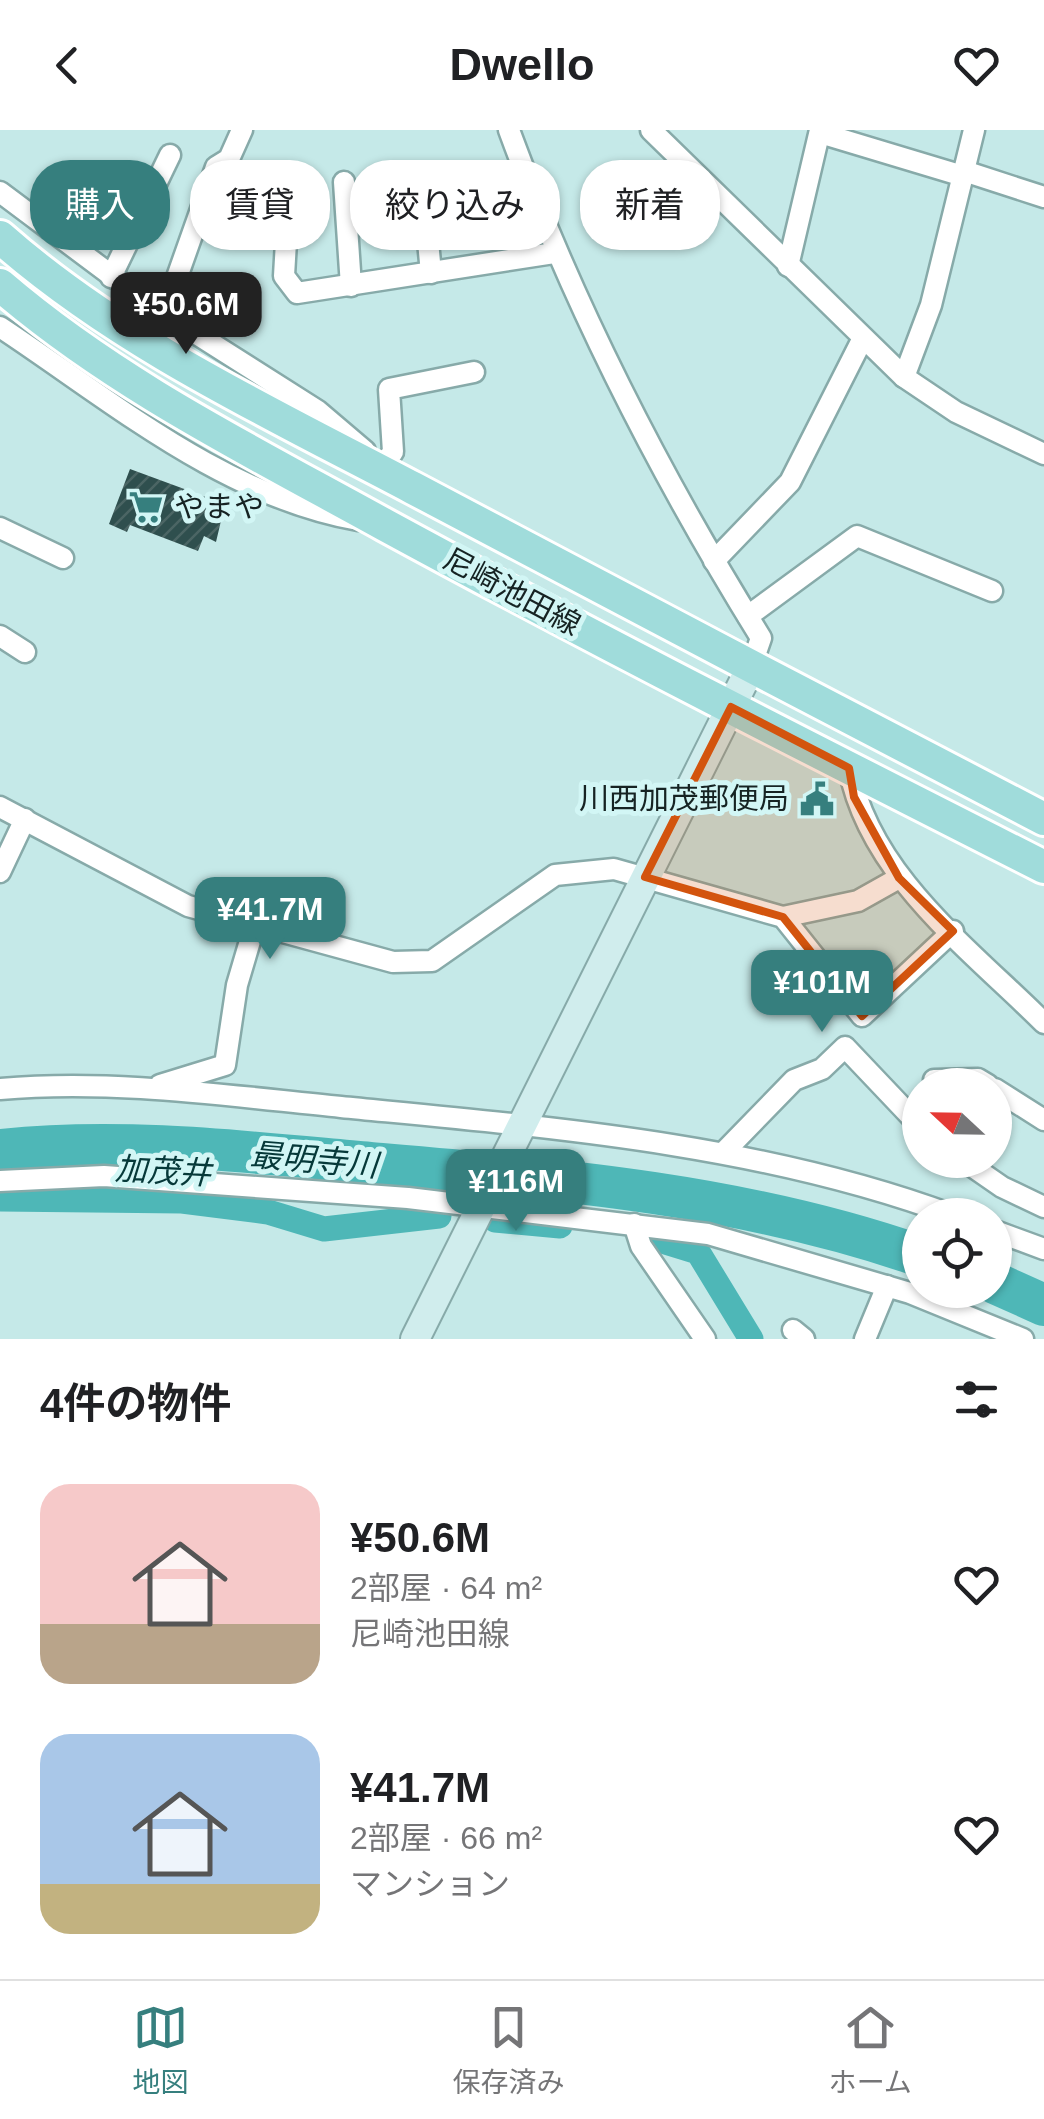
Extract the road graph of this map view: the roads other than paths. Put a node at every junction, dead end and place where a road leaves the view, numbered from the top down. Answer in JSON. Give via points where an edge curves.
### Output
{"nodes":[{"id":1,"x":242,"y":130,"type":"edge"},
{"id":2,"x":509,"y":130,"type":"edge"},
{"id":3,"x":651,"y":130,"type":"edge"},
{"id":4,"x":974,"y":130,"type":"edge"},
{"id":5,"x":820,"y":131,"type":"edge"},
{"id":6,"x":170,"y":155,"type":"dead end"},
{"id":7,"x":964,"y":174,"type":"junction"},
{"id":8,"x":344,"y":182,"type":"dead end"},
{"id":9,"x":0,"y":192,"type":"edge"},
{"id":10,"x":1044,"y":198,"type":"edge"},
{"id":11,"x":0,"y":237,"type":"edge"},
{"id":12,"x":286,"y":250,"type":"edge"},
{"id":13,"x":429,"y":250,"type":"edge"},
{"id":14,"x":554,"y":253,"type":"junction"},
{"id":15,"x":788,"y":266,"type":"junction"},
{"id":16,"x":431,"y":272,"type":"junction"},
{"id":17,"x":111,"y":277,"type":"junction"},
{"id":18,"x":0,"y":285,"type":"edge"},
{"id":19,"x":351,"y":286,"type":"junction"},
{"id":20,"x":164,"y":314,"type":"junction"},
{"id":21,"x":0,"y":327,"type":"edge"},
{"id":22,"x":864,"y":338,"type":"junction"},
{"id":23,"x":474,"y":372,"type":"dead end"},
{"id":24,"x":904,"y":376,"type":"junction"},
{"id":25,"x":1044,"y":454,"type":"edge"},
{"id":26,"x":393,"y":474,"type":"junction"},
{"id":27,"x":385,"y":524,"type":"junction"},
{"id":28,"x":0,"y":528,"type":"edge"},
{"id":29,"x":64,"y":558,"type":"dead end"},
{"id":30,"x":714,"y":561,"type":"junction"},
{"id":31,"x":992,"y":592,"type":"dead end"},
{"id":32,"x":748,"y":616,"type":"junction"},
{"id":33,"x":0,"y":636,"type":"edge"},
{"id":34,"x":25,"y":652,"type":"dead end"},
{"id":35,"x":751,"y":666,"type":"junction"},
{"id":36,"x":730,"y":707,"type":"junction"},
{"id":37,"x":849,"y":768,"type":"junction"},
{"id":38,"x":0,"y":807,"type":"edge"},
{"id":39,"x":25,"y":819,"type":"junction"},
{"id":40,"x":1044,"y":819,"type":"edge"},
{"id":41,"x":1044,"y":867,"type":"edge"},
{"id":42,"x":0,"y":872,"type":"edge"},
{"id":43,"x":645,"y":876,"type":"junction"},
{"id":44,"x":899,"y":878,"type":"junction"},
{"id":45,"x":783,"y":916,"type":"junction"},
{"id":46,"x":255,"y":924,"type":"junction"},
{"id":47,"x":953,"y":932,"type":"junction"},
{"id":48,"x":1044,"y":1023,"type":"edge"},
{"id":49,"x":0,"y":1089,"type":"edge"},
{"id":50,"x":148,"y":1089,"type":"junction"},
{"id":51,"x":1012,"y":1100,"type":"edge"},
{"id":52,"x":902,"y":1107,"type":"edge"},
{"id":53,"x":1044,"y":1120,"type":"edge"},
{"id":54,"x":516,"y":1130,"type":"junction"},
{"id":55,"x":725,"y":1152,"type":"junction"},
{"id":56,"x":989,"y":1178,"type":"edge"},
{"id":57,"x":0,"y":1181,"type":"edge"},
{"id":58,"x":902,"y":1201,"type":"edge"},
{"id":59,"x":481,"y":1202,"type":"junction"},
{"id":60,"x":1044,"y":1207,"type":"edge"},
{"id":61,"x":634,"y":1224,"type":"junction"},
{"id":62,"x":1012,"y":1237,"type":"edge"},
{"id":63,"x":1044,"y":1248,"type":"edge"},
{"id":64,"x":886,"y":1286,"type":"junction"},
{"id":65,"x":426,"y":1334,"type":"edge"},
{"id":66,"x":705,"y":1339,"type":"edge"},
{"id":67,"x":865,"y":1339,"type":"edge"},
{"id":68,"x":1023,"y":1339,"type":"edge"}],
"edges":[{"from":1,"to":20,"type":"street","via":[[229,159],[216,167]]},
{"from":2,"to":14,"type":"street"},
{"from":3,"to":15,"type":"street"},
{"from":4,"to":7,"type":"street"},
{"from":5,"to":7,"type":"street"},
{"from":5,"to":15,"type":"street"},
{"from":6,"to":17,"type":"street"},
{"from":7,"to":10,"type":"street"},
{"from":7,"to":24,"type":"street","via":[[931,305]]},
{"from":8,"to":19,"type":"street"},
{"from":9,"to":17,"type":"street"},
{"from":11,"to":26,"type":"main road","name":"尼崎池田線","via":[[157,348]]},
{"from":12,"to":19,"type":"street","via":[[284,276],[297,293]]},
{"from":13,"to":16,"type":"street"},
{"from":14,"to":16,"type":"street"},
{"from":14,"to":30,"type":"street"},
{"from":15,"to":22,"type":"street"},
{"from":16,"to":19,"type":"street"},
{"from":17,"to":20,"type":"street"},
{"from":18,"to":27,"type":"main road","name":"尼崎池田線","via":[[198,423]]},
{"from":20,"to":26,"type":"street","via":[[318,412]]},
{"from":21,"to":27,"type":"street","via":[[230,478],[307,511]]},
{"from":22,"to":24,"type":"street"},
{"from":22,"to":30,"type":"street","via":[[790,482]]},
{"from":23,"to":26,"type":"street","via":[[389,389]]},
{"from":24,"to":25,"type":"street","via":[[956,412]]},
{"from":26,"to":35,"type":"main road","name":"尼崎池田線"},
{"from":27,"to":36,"type":"main road","name":"尼崎池田線"},
{"from":28,"to":29,"type":"street"},
{"from":30,"to":32,"type":"street"},
{"from":31,"to":32,"type":"street","via":[[858,536]]},
{"from":32,"to":35,"type":"street","via":[[761,638]]},
{"from":33,"to":34,"type":"street"},
{"from":35,"to":36,"type":"street"},
{"from":35,"to":40,"type":"main road","name":"尼崎池田線"},
{"from":36,"to":37,"type":"main road","name":"尼崎池田線"},
{"from":36,"to":43,"type":"street"},
{"from":37,"to":41,"type":"main road","name":"尼崎池田線"},
{"from":37,"to":44,"type":"street","via":[[854,797]]},
{"from":38,"to":39,"type":"street"},
{"from":39,"to":42,"type":"street"},
{"from":39,"to":46,"type":"street","via":[[188,906]]},
{"from":43,"to":45,"type":"street"},
{"from":43,"to":46,"type":"street","via":[[614,869],[555,875],[432,961],[393,962]]},
{"from":43,"to":54,"type":"street"},
{"from":44,"to":45,"type":"street","via":[[858,901]]},
{"from":44,"to":47,"type":"street"},
{"from":45,"to":47,"type":"street","via":[[862,1016]]},
{"from":46,"to":50,"type":"street","via":[[225,1065]]},
{"from":47,"to":48,"type":"street"},
{"from":49,"to":50,"type":"street"},
{"from":50,"to":54,"type":"street"},
{"from":51,"to":53,"type":"street"},
{"from":52,"to":55,"type":"street","via":[[845,1047],[822,1068],[794,1080]]},
{"from":54,"to":55,"type":"street"},
{"from":54,"to":59,"type":"street"},
{"from":55,"to":58,"type":"street"},
{"from":56,"to":60,"type":"street"},
{"from":57,"to":59,"type":"street","via":[[104,1176]]},
{"from":59,"to":61,"type":"street"},
{"from":59,"to":65,"type":"street"},
{"from":61,"to":64,"type":"street","via":[[708,1234]]},
{"from":61,"to":66,"type":"street","via":[[641,1246]]},
{"from":62,"to":63,"type":"street"},
{"from":64,"to":67,"type":"street"},
{"from":64,"to":68,"type":"street"}]}
